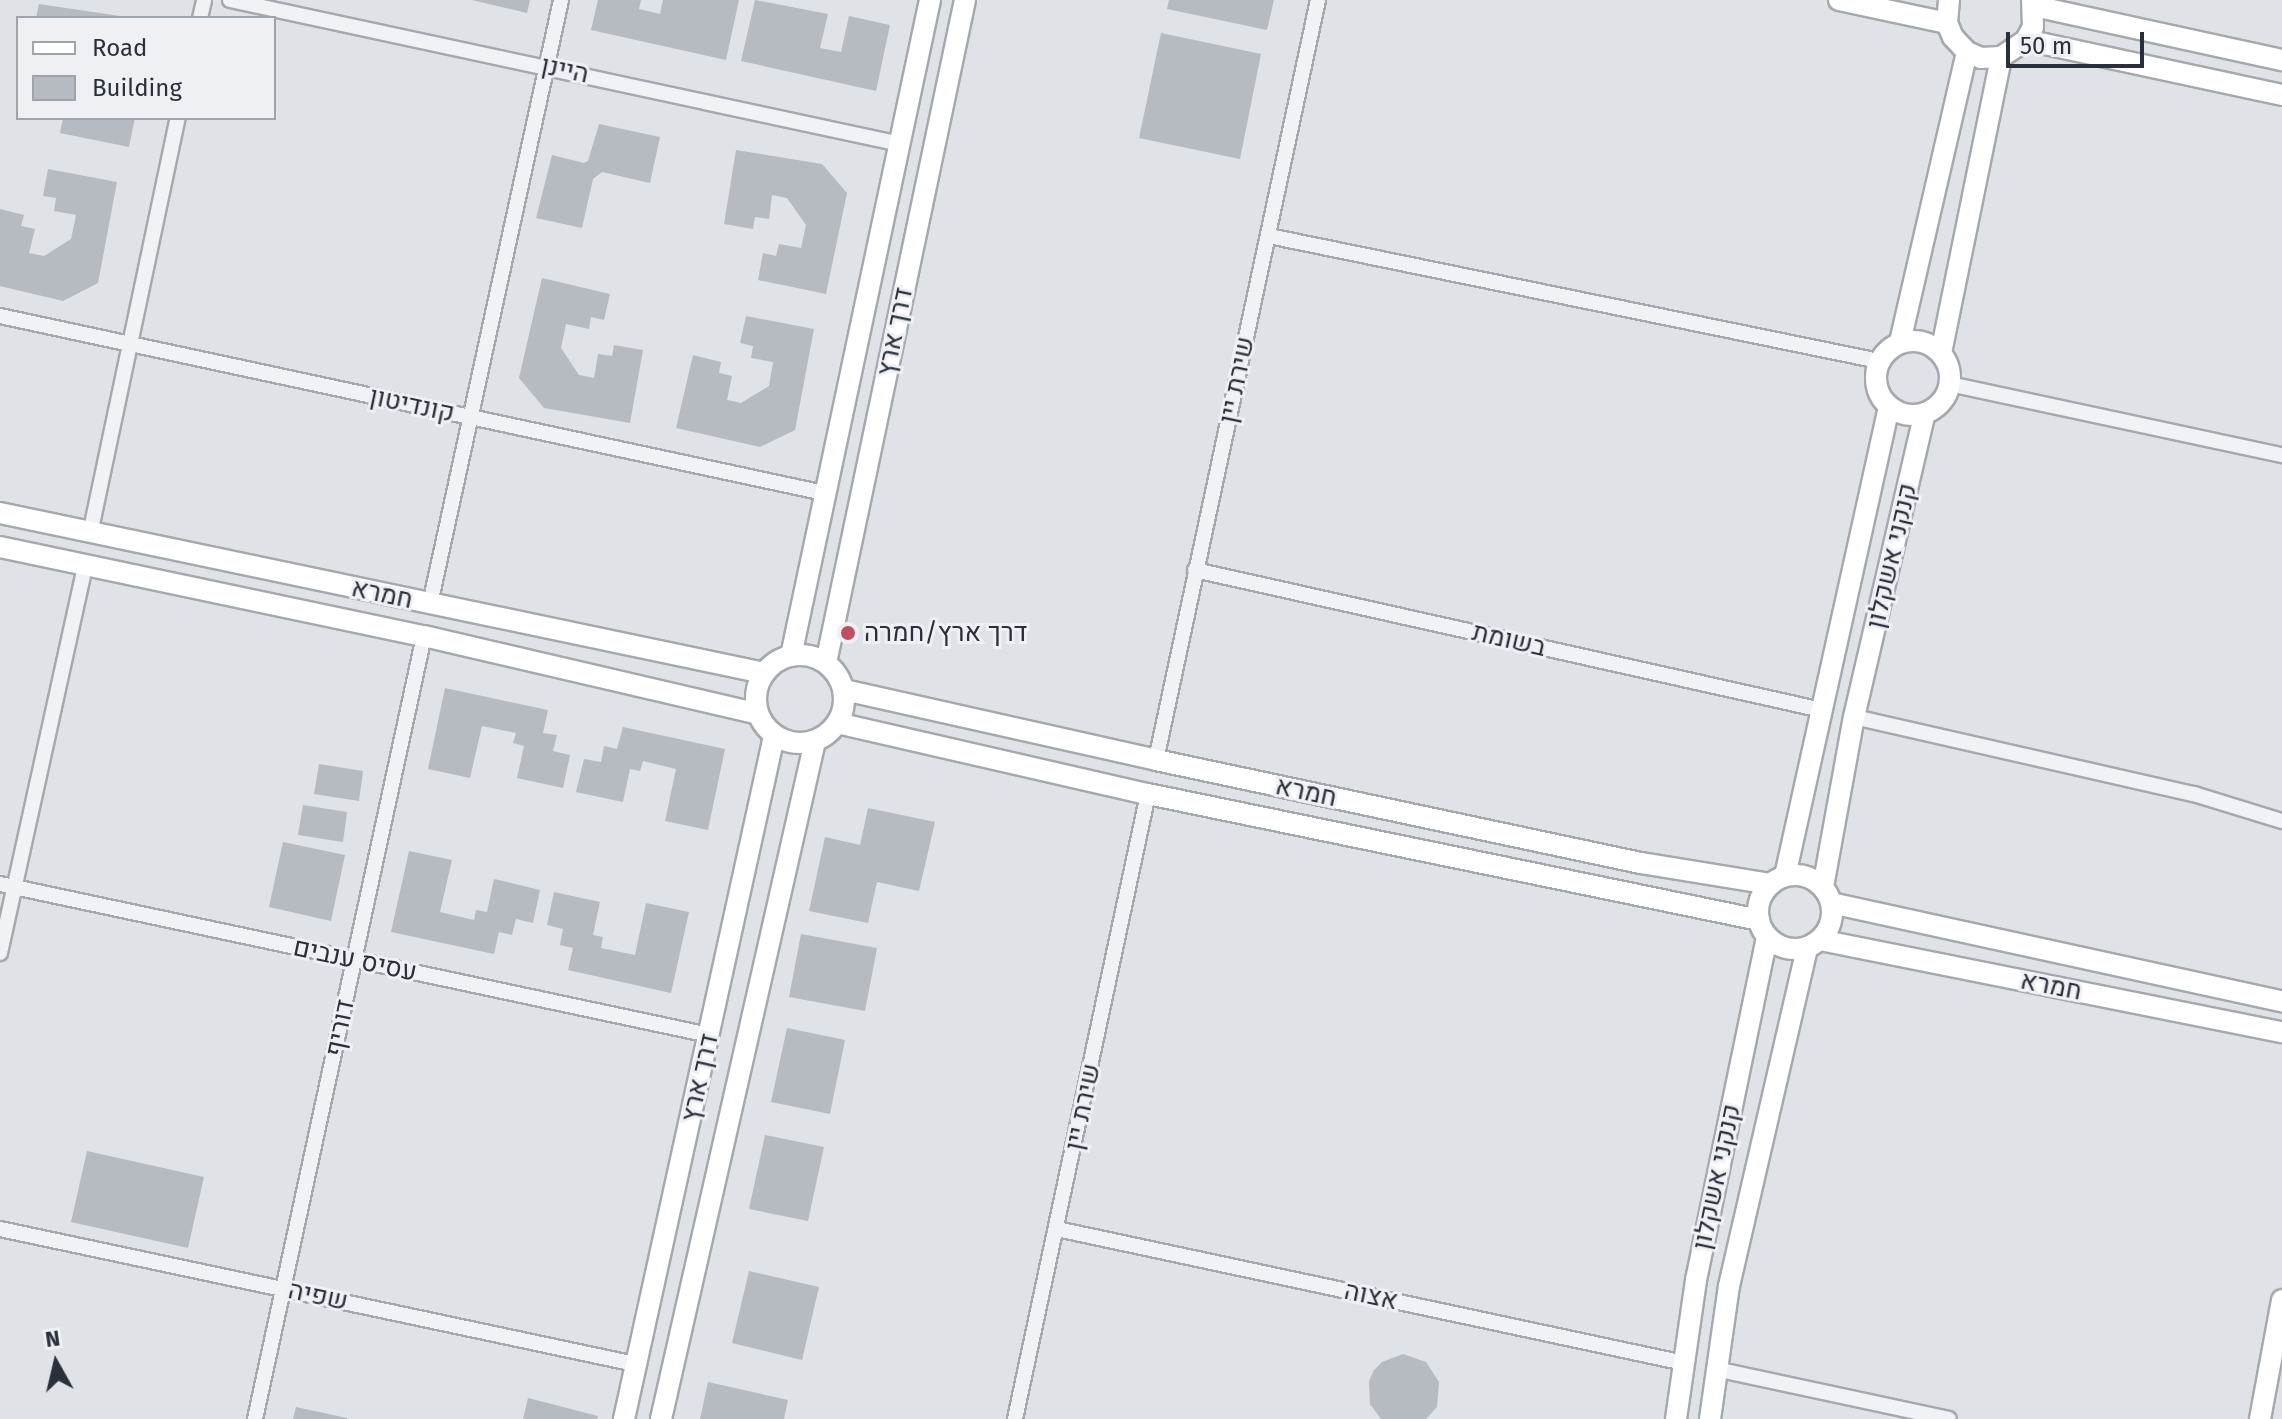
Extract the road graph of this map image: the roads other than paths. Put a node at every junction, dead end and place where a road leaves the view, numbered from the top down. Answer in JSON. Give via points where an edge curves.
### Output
{"nodes":[{"id":1,"x":230,"y":0,"type":"edge"},
{"id":2,"x":561,"y":0,"type":"edge"},
{"id":3,"x":930,"y":0,"type":"edge"},
{"id":4,"x":965,"y":0,"type":"edge"},
{"id":5,"x":1318,"y":0,"type":"edge"},
{"id":6,"x":1839,"y":0,"type":"edge"},
{"id":7,"x":1949,"y":0,"type":"edge"},
{"id":8,"x":2033,"y":3,"type":"edge"},
{"id":9,"x":1947,"y":23,"type":"junction"},
{"id":10,"x":2026,"y":40,"type":"junction"},
{"id":11,"x":1967,"y":52,"type":"junction"},
{"id":12,"x":2001,"y":57,"type":"junction"},
{"id":13,"x":2282,"y":60,"type":"edge"},
{"id":14,"x":546,"y":66,"type":"junction"},
{"id":15,"x":2282,"y":95,"type":"edge"},
{"id":16,"x":178,"y":120,"type":"edge"},
{"id":17,"x":900,"y":144,"type":"junction"},
{"id":18,"x":1269,"y":236,"type":"junction"},
{"id":19,"x":0,"y":316,"type":"edge"},
{"id":20,"x":1900,"y":342,"type":"junction"},
{"id":21,"x":130,"y":344,"type":"junction"},
{"id":22,"x":1941,"y":353,"type":"junction"},
{"id":23,"x":1879,"y":361,"type":"junction"},
{"id":24,"x":1950,"y":384,"type":"junction"},
{"id":25,"x":1889,"y":407,"type":"junction"},
{"id":26,"x":1925,"y":413,"type":"junction"},
{"id":27,"x":472,"y":418,"type":"junction"},
{"id":28,"x":2282,"y":455,"type":"edge"},
{"id":29,"x":824,"y":493,"type":"junction"},
{"id":30,"x":0,"y":513,"type":"edge"},
{"id":31,"x":90,"y":534,"type":"junction"},
{"id":32,"x":0,"y":547,"type":"edge"},
{"id":33,"x":85,"y":565,"type":"junction"},
{"id":34,"x":1195,"y":570,"type":"junction"},
{"id":35,"x":430,"y":604,"type":"junction"},
{"id":36,"x":424,"y":636,"type":"junction"},
{"id":37,"x":791,"y":656,"type":"junction"},
{"id":38,"x":826,"y":663,"type":"junction"},
{"id":39,"x":764,"y":673,"type":"junction"},
{"id":40,"x":844,"y":690,"type":"junction"},
{"id":41,"x":1822,"y":710,"type":"junction"},
{"id":42,"x":758,"y":714,"type":"junction"},
{"id":43,"x":1854,"y":717,"type":"junction"},
{"id":44,"x":837,"y":723,"type":"junction"},
{"id":45,"x":774,"y":736,"type":"junction"},
{"id":46,"x":815,"y":741,"type":"junction"},
{"id":47,"x":1156,"y":760,"type":"junction"},
{"id":48,"x":1148,"y":794,"type":"junction"},
{"id":49,"x":2282,"y":821,"type":"edge"},
{"id":50,"x":1778,"y":880,"type":"junction"},
{"id":51,"x":7,"y":886,"type":"edge"},
{"id":52,"x":1827,"y":895,"type":"junction"},
{"id":53,"x":1763,"y":928,"type":"junction"},
{"id":54,"x":1814,"y":943,"type":"junction"},
{"id":55,"x":0,"y":953,"type":"edge"},
{"id":56,"x":355,"y":960,"type":"junction"},
{"id":57,"x":2282,"y":1001,"type":"edge"},
{"id":58,"x":2282,"y":1032,"type":"edge"},
{"id":59,"x":709,"y":1035,"type":"junction"},
{"id":60,"x":0,"y":1229,"type":"edge"},
{"id":61,"x":1057,"y":1229,"type":"junction"},
{"id":62,"x":285,"y":1289,"type":"junction"},
{"id":63,"x":2282,"y":1300,"type":"edge"},
{"id":64,"x":1684,"y":1363,"type":"junction"},
{"id":65,"x":635,"y":1364,"type":"junction"},
{"id":66,"x":1716,"y":1369,"type":"junction"},
{"id":67,"x":255,"y":1419,"type":"edge"},
{"id":68,"x":624,"y":1419,"type":"edge"},
{"id":69,"x":661,"y":1419,"type":"edge"},
{"id":70,"x":1015,"y":1419,"type":"edge"},
{"id":71,"x":1676,"y":1419,"type":"edge"},
{"id":72,"x":1710,"y":1419,"type":"edge"},
{"id":73,"x":1949,"y":1419,"type":"edge"},
{"id":74,"x":2260,"y":1419,"type":"edge"}],
"edges":[{"from":1,"to":14,"type":"street","name":"היינן"},
{"from":2,"to":14,"type":"street"},
{"from":3,"to":17,"type":"street","name":"דרך ארץ"},
{"from":4,"to":38,"type":"street","name":"דרך ארץ"},
{"from":5,"to":18,"type":"street","name":"שירת יין"},
{"from":6,"to":9,"type":"street"},
{"from":7,"to":9,"type":"street"},
{"from":8,"to":10,"type":"street","via":[[2033,27]]},
{"from":8,"to":13,"type":"street"},
{"from":9,"to":11,"type":"street"},
{"from":10,"to":12,"type":"street"},
{"from":10,"to":15,"type":"street"},
{"from":11,"to":12,"type":"street"},
{"from":11,"to":20,"type":"street"},
{"from":12,"to":22,"type":"street"},
{"from":14,"to":17,"type":"street","name":"היינן"},
{"from":14,"to":27,"type":"street"},
{"from":16,"to":21,"type":"street"},
{"from":17,"to":29,"type":"street","name":"דרך ארץ"},
{"from":18,"to":23,"type":"street"},
{"from":18,"to":34,"type":"street","name":"שירת יין"},
{"from":19,"to":21,"type":"street","name":"קונדיטון"},
{"from":20,"to":22,"type":"street","via":[[1922,341]]},
{"from":20,"to":23,"type":"street"},
{"from":21,"to":27,"type":"street","name":"קונדיטון"},
{"from":21,"to":31,"type":"street"},
{"from":22,"to":24,"type":"street"},
{"from":23,"to":25,"type":"street","via":[[1876,386]]},
{"from":24,"to":26,"type":"street","via":[[1941,402]]},
{"from":24,"to":28,"type":"street"},
{"from":25,"to":26,"type":"street","via":[[1906,415]]},
{"from":25,"to":41,"type":"street","name":"קנקני אשקלון"},
{"from":26,"to":43,"type":"street","name":"קנקני אשקלון"},
{"from":27,"to":29,"type":"street","name":"קונדיטון"},
{"from":27,"to":35,"type":"street"},
{"from":29,"to":37,"type":"street","name":"דרך ארץ"},
{"from":30,"to":31,"type":"street","name":"חמרא"},
{"from":31,"to":35,"type":"street","name":"חמרא"},
{"from":32,"to":33,"type":"street","name":"חמרא"},
{"from":33,"to":36,"type":"street","name":"חמרא"},
{"from":33,"to":51,"type":"street"},
{"from":34,"to":41,"type":"street","name":"בשומת"},
{"from":34,"to":47,"type":"street","name":"שירת יין"},
{"from":35,"to":39,"type":"street","name":"חמרא"},
{"from":36,"to":42,"type":"street","name":"חמרא"},
{"from":36,"to":56,"type":"street","name":"דוריף"},
{"from":37,"to":38,"type":"street"},
{"from":37,"to":39,"type":"street"},
{"from":38,"to":40,"type":"street"},
{"from":39,"to":42,"type":"street","via":[[757,686]]},
{"from":40,"to":44,"type":"street"},
{"from":40,"to":47,"type":"street","name":"חמרא"},
{"from":41,"to":50,"type":"street","name":"קנקני אשקלון"},
{"from":42,"to":45,"type":"street"},
{"from":43,"to":49,"type":"street","via":[[2194,794]]},
{"from":43,"to":52,"type":"street","name":"קנקני אשקלון"},
{"from":44,"to":46,"type":"street"},
{"from":44,"to":48,"type":"street","name":"חמרא"},
{"from":45,"to":46,"type":"street","via":[[801,744]]},
{"from":45,"to":59,"type":"street","name":"דרך ארץ"},
{"from":46,"to":69,"type":"street","name":"דרך ארץ"},
{"from":47,"to":50,"type":"street","name":"חמרא","via":[[1641,863]]},
{"from":48,"to":53,"type":"street","name":"חמרא"},
{"from":48,"to":61,"type":"street","name":"שירת יין"},
{"from":50,"to":52,"type":"street","via":[[1805,876]]},
{"from":50,"to":53,"type":"street","via":[[1760,901]]},
{"from":51,"to":55,"type":"street"},
{"from":51,"to":56,"type":"street","name":"עסיס ענבים"},
{"from":52,"to":54,"type":"street","via":[[1830,923]]},
{"from":52,"to":57,"type":"street","name":"חמרא"},
{"from":53,"to":54,"type":"street","via":[[1786,948]]},
{"from":53,"to":64,"type":"street","name":"קנקני אשקלון"},
{"from":54,"to":58,"type":"street","name":"חמרא"},
{"from":54,"to":66,"type":"street","name":"קנקני אשקלון","via":[[1729,1286]]},
{"from":56,"to":59,"type":"street","name":"עסיס ענבים"},
{"from":56,"to":62,"type":"street","name":"דוריף"},
{"from":59,"to":65,"type":"street","name":"דרך ארץ"},
{"from":60,"to":62,"type":"street","name":"שפיה"},
{"from":61,"to":64,"type":"street","name":"אצוה"},
{"from":61,"to":70,"type":"street","name":"שירת יין"},
{"from":62,"to":65,"type":"street","name":"שפיה"},
{"from":62,"to":67,"type":"street","name":"דוריף"},
{"from":63,"to":74,"type":"street"},
{"from":64,"to":71,"type":"street","name":"קנקני אשקלון"},
{"from":65,"to":68,"type":"street","name":"דרך ארץ"},
{"from":66,"to":72,"type":"street","name":"קנקני אשקלון"},
{"from":66,"to":73,"type":"street"}]}
